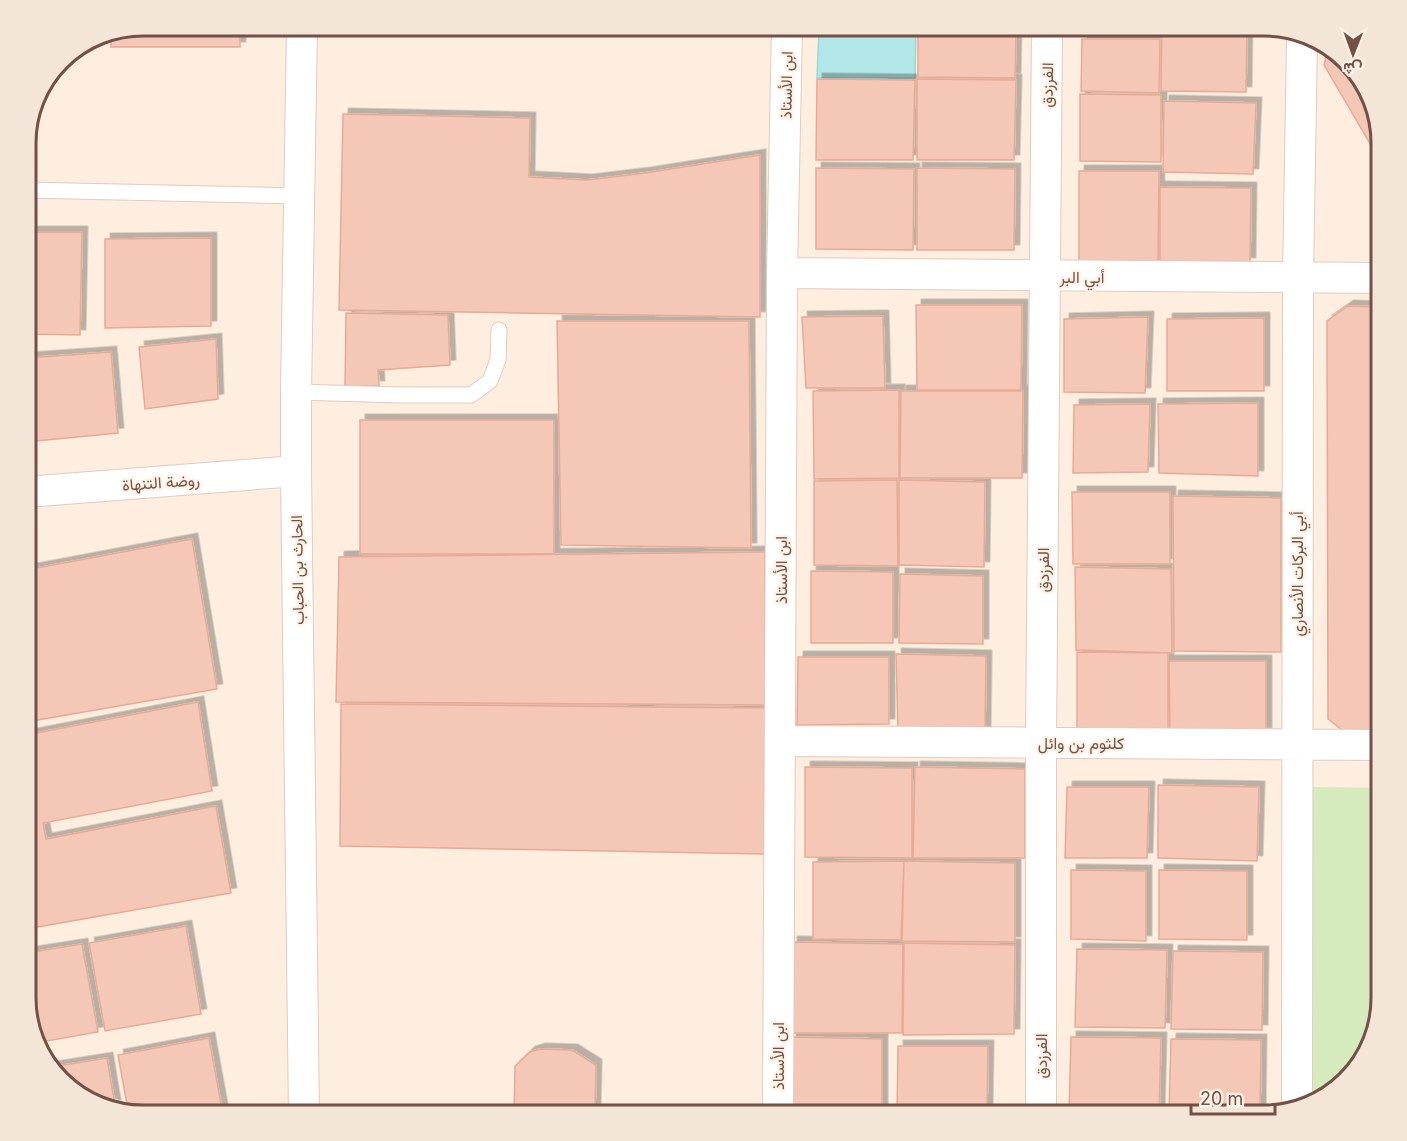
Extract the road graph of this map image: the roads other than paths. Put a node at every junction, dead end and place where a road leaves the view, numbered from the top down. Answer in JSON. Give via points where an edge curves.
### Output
{"nodes":[{"id":1,"x":302,"y":36,"type":"edge"},
{"id":2,"x":787,"y":36,"type":"edge"},
{"id":3,"x":1047,"y":36,"type":"edge"},
{"id":4,"x":1302,"y":44,"type":"edge"},
{"id":5,"x":36,"y":190,"type":"edge"},
{"id":6,"x":300,"y":196,"type":"junction"},
{"id":7,"x":782,"y":273,"type":"junction"},
{"id":8,"x":1045,"y":276,"type":"junction"},
{"id":9,"x":1298,"y":277,"type":"junction"},
{"id":10,"x":1371,"y":278,"type":"edge"},
{"id":11,"x":499,"y":330,"type":"dead end"},
{"id":12,"x":296,"y":392,"type":"junction"},
{"id":13,"x":296,"y":471,"type":"junction"},
{"id":14,"x":36,"y":491,"type":"edge"},
{"id":15,"x":780,"y":741,"type":"junction"},
{"id":16,"x":1041,"y":743,"type":"junction"},
{"id":17,"x":1297,"y":745,"type":"junction"},
{"id":18,"x":1371,"y":745,"type":"edge"},
{"id":19,"x":1297,"y":1099,"type":"edge"},
{"id":20,"x":304,"y":1105,"type":"edge"},
{"id":21,"x":778,"y":1105,"type":"edge"},
{"id":22,"x":1041,"y":1105,"type":"edge"}],
"edges":[{"from":1,"to":6,"type":"street","name":"الحارث بن الحباب"},
{"from":2,"to":7,"type":"street","name":"ابن الأستاذ"},
{"from":3,"to":8,"type":"street","name":"الفرزدق"},
{"from":4,"to":9,"type":"street","name":"أبي البركات الأنصاري"},
{"from":5,"to":6,"type":"lane"},
{"from":6,"to":12,"type":"street","name":"الحارث بن الحباب"},
{"from":7,"to":8,"type":"street","name":"أبي البر"},
{"from":7,"to":15,"type":"street","name":"ابن الأستاذ"},
{"from":8,"to":9,"type":"street","name":"أبي البر"},
{"from":8,"to":16,"type":"street","name":"الفرزدق"},
{"from":9,"to":10,"type":"street","name":"أبي البر"},
{"from":9,"to":17,"type":"street","name":"أبي البركات الأنصاري"},
{"from":11,"to":12,"type":"lane","via":[[498,360],[490,381],[471,395]]},
{"from":12,"to":13,"type":"street","name":"الحارث بن الحباب"},
{"from":13,"to":14,"type":"street","name":"روضة التنهاة"},
{"from":13,"to":20,"type":"street","name":"الحارث بن الحباب"},
{"from":15,"to":16,"type":"street","name":"كلثوم بن وائل"},
{"from":15,"to":21,"type":"street","name":"ابن الأستاذ"},
{"from":16,"to":17,"type":"street","name":"كلثوم بن وائل"},
{"from":16,"to":22,"type":"street","name":"الفرزدق"},
{"from":17,"to":18,"type":"street","name":"كلثوم بن وائل"},
{"from":17,"to":19,"type":"street","name":"أبي البركات الأنصاري"}]}
